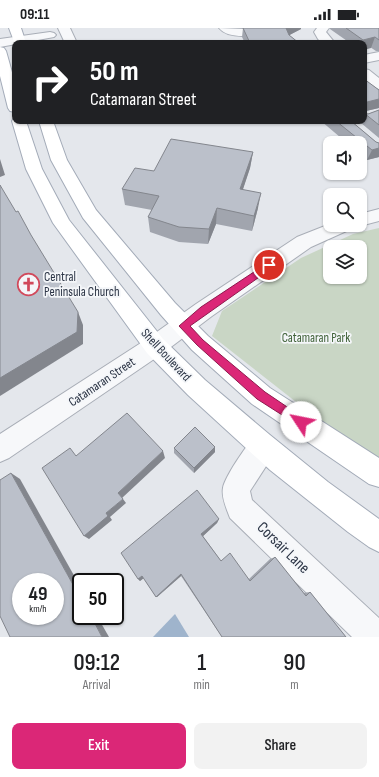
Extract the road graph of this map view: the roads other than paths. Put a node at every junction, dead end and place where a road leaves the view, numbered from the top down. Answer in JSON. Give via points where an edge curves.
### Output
{"nodes":[{"id":1,"x":15,"y":28,"type":"edge"},
{"id":2,"x":64,"y":28,"type":"edge"},
{"id":3,"x":225,"y":28,"type":"edge"},
{"id":4,"x":278,"y":28,"type":"edge"},
{"id":5,"x":323,"y":28,"type":"edge"},
{"id":6,"x":50,"y":35,"type":"dead end"},
{"id":7,"x":19,"y":40,"type":"edge"},
{"id":8,"x":29,"y":40,"type":"edge"},
{"id":9,"x":70,"y":40,"type":"edge"},
{"id":10,"x":326,"y":40,"type":"edge"},
{"id":11,"x":12,"y":42,"type":"edge"},
{"id":12,"x":0,"y":43,"type":"edge"},
{"id":13,"x":0,"y":51,"type":"edge"},
{"id":14,"x":379,"y":56,"type":"edge"},
{"id":15,"x":367,"y":58,"type":"edge"},
{"id":16,"x":367,"y":75,"type":"edge"},
{"id":17,"x":379,"y":85,"type":"edge"},
{"id":18,"x":12,"y":97,"type":"edge"},
{"id":19,"x":19,"y":124,"type":"edge"},
{"id":20,"x":47,"y":124,"type":"edge"},
{"id":21,"x":379,"y":215,"type":"edge"},
{"id":22,"x":367,"y":218,"type":"edge"},
{"id":23,"x":328,"y":232,"type":"edge"},
{"id":24,"x":184,"y":326,"type":"junction"},
{"id":25,"x":155,"y":346,"type":"junction"},
{"id":26,"x":264,"y":448,"type":"junction"},
{"id":27,"x":0,"y":450,"type":"edge"},
{"id":28,"x":379,"y":474,"type":"edge"},
{"id":29,"x":379,"y":537,"type":"edge"},
{"id":30,"x":374,"y":637,"type":"edge"}],
"edges":[{"from":1,"to":7,"type":"main road"},
{"from":2,"to":9,"type":"street"},
{"from":3,"to":4,"type":"street","via":[[244,33]]},
{"from":5,"to":10,"type":"street","via":[[320,32]]},
{"from":6,"to":8,"type":"street"},
{"from":11,"to":12,"type":"street"},
{"from":13,"to":18,"type":"main road"},
{"from":14,"to":15,"type":"street"},
{"from":16,"to":17,"type":"street"},
{"from":19,"to":25,"type":"main road","name":"Shell Boulevard","via":[[34,169],[62,223]]},
{"from":20,"to":24,"type":"main road","via":[[59,160],[89,214]]},
{"from":21,"to":22,"type":"street"},
{"from":23,"to":24,"type":"street","name":"Catamaran Street","via":[[304,242]]},
{"from":24,"to":25,"type":"street","name":"Catamaran Street"},
{"from":24,"to":28,"type":"main road","via":[[261,396]]},
{"from":25,"to":26,"type":"main road","name":"Shell Boulevard","via":[[172,365]]},
{"from":25,"to":27,"type":"street","name":"Catamaran Street"},
{"from":26,"to":29,"type":"main road","name":"Shell Boulevard"},
{"from":26,"to":30,"type":"street","name":"Corsair Lane","via":[[236,489],[240,508]]}]}
